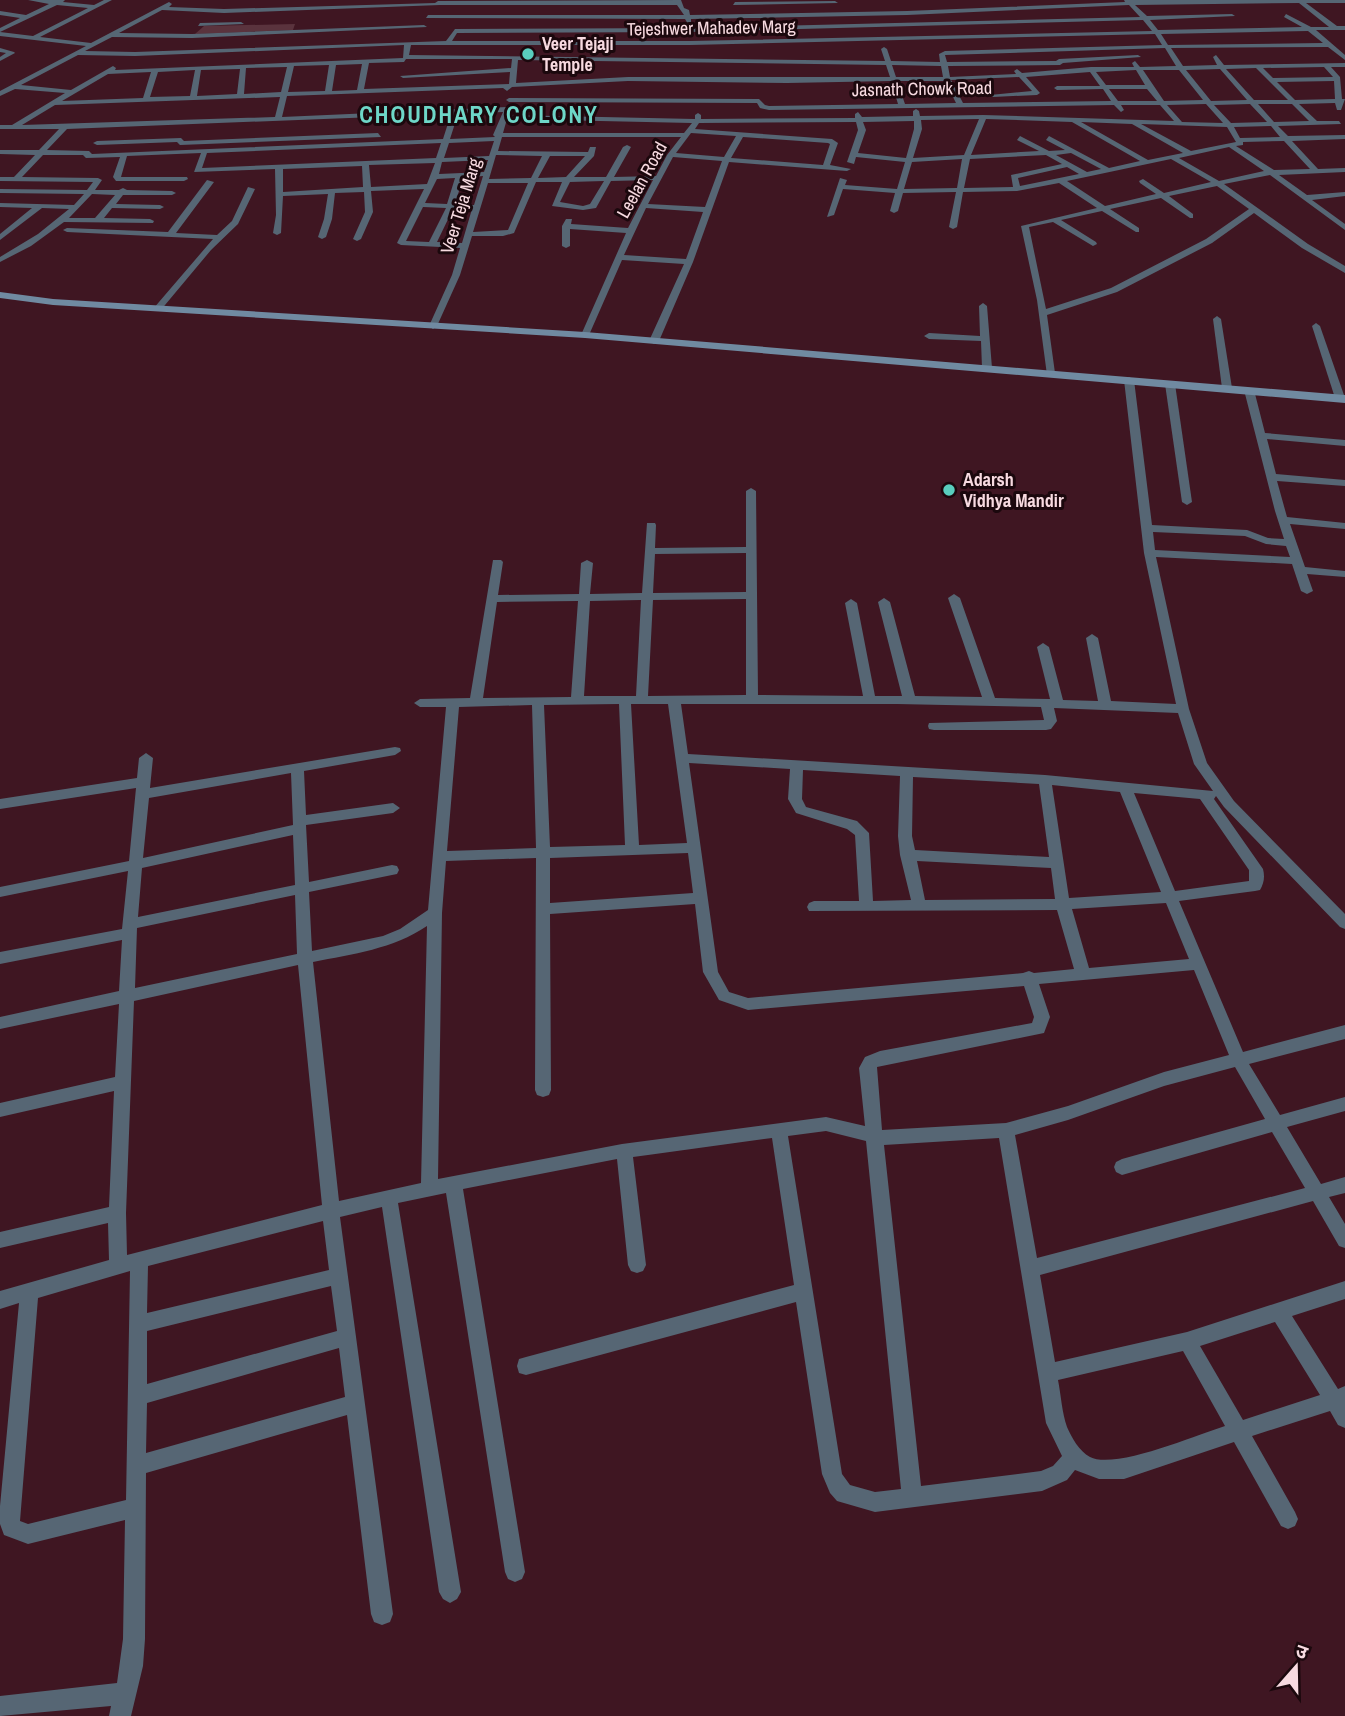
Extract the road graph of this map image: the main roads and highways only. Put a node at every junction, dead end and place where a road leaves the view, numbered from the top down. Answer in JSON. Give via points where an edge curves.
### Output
{"nodes":[{"id":1,"x":0,"y":295,"type":"edge"},
{"id":2,"x":1343,"y":399,"type":"edge"}],
"edges":[{"from":1,"to":2,"type":"main road","via":[[585,335]]}]}
